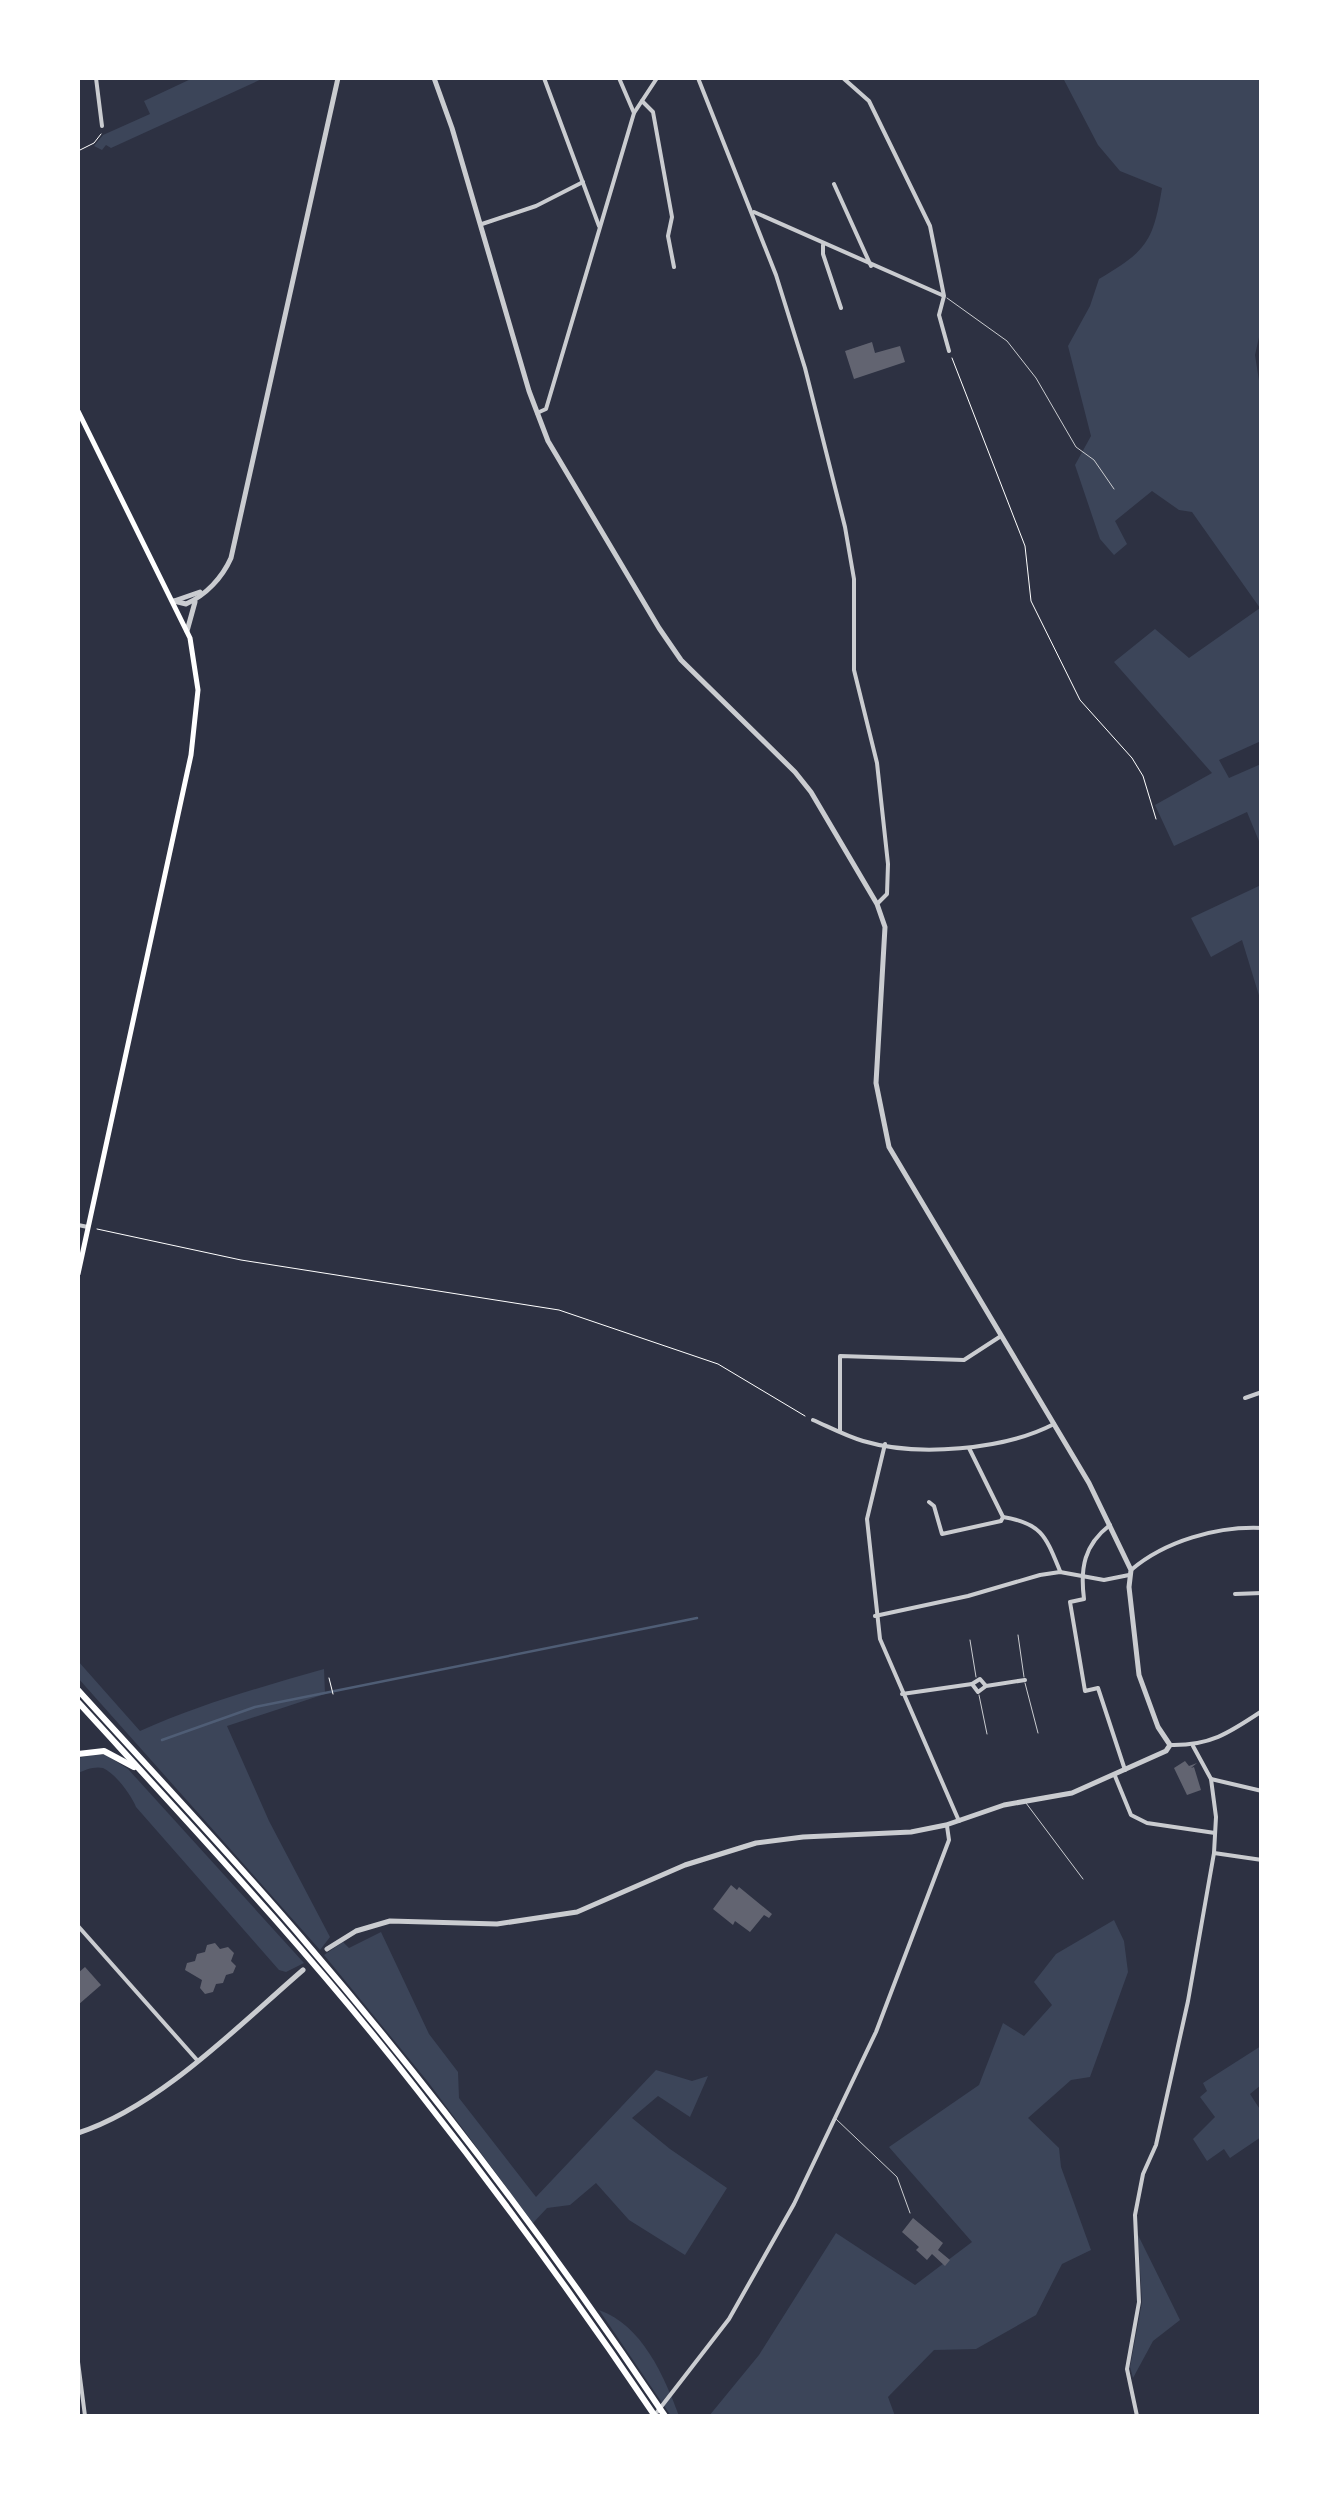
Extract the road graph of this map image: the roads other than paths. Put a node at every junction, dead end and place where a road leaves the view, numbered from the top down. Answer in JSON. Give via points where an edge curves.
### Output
{"nodes":[{"id":1,"x":96,"y":78,"type":"edge"},
{"id":2,"x":338,"y":78,"type":"edge"},
{"id":3,"x":434,"y":78,"type":"edge"},
{"id":4,"x":544,"y":78,"type":"edge"},
{"id":5,"x":619,"y":78,"type":"edge"},
{"id":6,"x":658,"y":78,"type":"edge"},
{"id":7,"x":698,"y":78,"type":"edge"},
{"id":8,"x":843,"y":78,"type":"edge"},
{"id":9,"x":642,"y":101,"type":"junction"},
{"id":10,"x":634,"y":113,"type":"junction"},
{"id":11,"x":102,"y":126,"type":"road end"},
{"id":12,"x":583,"y":182,"type":"junction"},
{"id":13,"x":834,"y":184,"type":"dead end"},
{"id":14,"x":754,"y":212,"type":"junction"},
{"id":15,"x":481,"y":225,"type":"junction"},
{"id":16,"x":599,"y":226,"type":"junction"},
{"id":17,"x":823,"y":246,"type":"junction"},
{"id":18,"x":870,"y":266,"type":"junction"},
{"id":19,"x":674,"y":267,"type":"dead end"},
{"id":20,"x":944,"y":296,"type":"junction"},
{"id":21,"x":841,"y":308,"type":"dead end"},
{"id":22,"x":949,"y":351,"type":"road end"},
{"id":23,"x":78,"y":412,"type":"edge"},
{"id":24,"x":537,"y":414,"type":"junction"},
{"id":25,"x":1114,"y":489,"type":"dead end"},
{"id":26,"x":208,"y":589,"type":"junction"},
{"id":27,"x":196,"y":599,"type":"junction"},
{"id":28,"x":174,"y":601,"type":"junction"},
{"id":29,"x":187,"y":631,"type":"junction"},
{"id":30,"x":877,"y":904,"type":"junction"},
{"id":31,"x":78,"y":1224,"type":"edge"},
{"id":32,"x":88,"y":1227,"type":"junction"},
{"id":33,"x":78,"y":1274,"type":"edge"},
{"id":34,"x":1001,"y":1336,"type":"junction"},
{"id":35,"x":1262,"y":1392,"type":"edge"},
{"id":36,"x":1245,"y":1398,"type":"dead end"},
{"id":37,"x":812,"y":1420,"type":"road end"},
{"id":38,"x":1054,"y":1424,"type":"junction"},
{"id":39,"x":840,"y":1432,"type":"junction"},
{"id":40,"x":885,"y":1444,"type":"junction"},
{"id":41,"x":969,"y":1448,"type":"junction"},
{"id":42,"x":928,"y":1502,"type":"dead end"},
{"id":43,"x":1004,"y":1516,"type":"junction"},
{"id":44,"x":1110,"y":1525,"type":"junction"},
{"id":45,"x":1262,"y":1528,"type":"edge"},
{"id":46,"x":1060,"y":1572,"type":"junction"},
{"id":47,"x":1130,"y":1573,"type":"junction"},
{"id":48,"x":1081,"y":1578,"type":"junction"},
{"id":49,"x":1262,"y":1593,"type":"edge"},
{"id":50,"x":1236,"y":1594,"type":"dead end"},
{"id":51,"x":876,"y":1616,"type":"junction"},
{"id":52,"x":1018,"y":1635,"type":"dead end"},
{"id":53,"x":970,"y":1640,"type":"dead end"},
{"id":54,"x":1025,"y":1680,"type":"junction"},
{"id":55,"x":975,"y":1682,"type":"junction"},
{"id":56,"x":986,"y":1686,"type":"junction"},
{"id":57,"x":78,"y":1690,"type":"edge"},
{"id":58,"x":978,"y":1692,"type":"junction"},
{"id":59,"x":902,"y":1694,"type":"junction"},
{"id":60,"x":78,"y":1702,"type":"edge"},
{"id":61,"x":1262,"y":1711,"type":"edge"},
{"id":62,"x":987,"y":1734,"type":"dead end"},
{"id":63,"x":1038,"y":1734,"type":"dead end"},
{"id":64,"x":1170,"y":1745,"type":"junction"},
{"id":65,"x":1193,"y":1746,"type":"junction"},
{"id":66,"x":78,"y":1754,"type":"edge"},
{"id":67,"x":1126,"y":1770,"type":"junction"},
{"id":68,"x":143,"y":1774,"type":"junction"},
{"id":69,"x":1115,"y":1776,"type":"junction"},
{"id":70,"x":1211,"y":1779,"type":"junction"},
{"id":71,"x":1262,"y":1791,"type":"edge"},
{"id":72,"x":1024,"y":1801,"type":"junction"},
{"id":73,"x":959,"y":1821,"type":"junction"},
{"id":74,"x":946,"y":1825,"type":"junction"},
{"id":75,"x":1216,"y":1834,"type":"junction"},
{"id":76,"x":1214,"y":1853,"type":"junction"},
{"id":77,"x":1262,"y":1860,"type":"edge"},
{"id":78,"x":1083,"y":1879,"type":"dead end"},
{"id":79,"x":78,"y":1926,"type":"edge"},
{"id":80,"x":327,"y":1949,"type":"dead end"},
{"id":81,"x":303,"y":1970,"type":"dead end"},
{"id":82,"x":196,"y":2060,"type":"junction"},
{"id":83,"x":421,"y":2087,"type":"junction"},
{"id":84,"x":834,"y":2116,"type":"junction"},
{"id":85,"x":78,"y":2134,"type":"edge"},
{"id":86,"x":910,"y":2214,"type":"dead end"},
{"id":87,"x":78,"y":2362,"type":"edge"},
{"id":88,"x":85,"y":2416,"type":"edge"},
{"id":89,"x":655,"y":2416,"type":"edge"},
{"id":90,"x":666,"y":2416,"type":"edge"},
{"id":91,"x":1137,"y":2416,"type":"edge"}],
"edges":[{"from":1,"to":11,"type":"street"},
{"from":2,"to":26,"type":"street","via":[[236,545]]},
{"from":3,"to":15,"type":"street"},
{"from":4,"to":12,"type":"street"},
{"from":5,"to":10,"type":"street"},
{"from":6,"to":9,"type":"street"},
{"from":7,"to":14,"type":"street"},
{"from":8,"to":20,"type":"street","via":[[864,94],[919,200]]},
{"from":9,"to":10,"type":"street"},
{"from":9,"to":19,"type":"street","via":[[653,112]]},
{"from":10,"to":16,"type":"street"},
{"from":12,"to":15,"type":"street"},
{"from":12,"to":16,"type":"street"},
{"from":13,"to":18,"type":"street"},
{"from":14,"to":17,"type":"street"},
{"from":14,"to":30,"type":"street","via":[[805,368],[852,559],[854,670],[878,763],[888,864],[887,894]]},
{"from":15,"to":24,"type":"street"},
{"from":16,"to":24,"type":"street","via":[[546,410]]},
{"from":17,"to":18,"type":"street"},
{"from":17,"to":21,"type":"street"},
{"from":18,"to":20,"type":"street"},
{"from":20,"to":22,"type":"street","via":[[939,315]]},
{"from":20,"to":25,"type":"lane","via":[[1006,341],[1076,447]]},
{"from":23,"to":28,"type":"main road"},
{"from":24,"to":30,"type":"street","via":[[658,628],[698,679],[803,782]]},
{"from":26,"to":27,"type":"street"},
{"from":26,"to":28,"type":"street"},
{"from":27,"to":28,"type":"street"},
{"from":27,"to":29,"type":"street"},
{"from":28,"to":29,"type":"main road"},
{"from":29,"to":32,"type":"main road","via":[[198,681],[196,730]]},
{"from":30,"to":34,"type":"street","via":[[885,927],[877,1056],[889,1148]]},
{"from":31,"to":32,"type":"street"},
{"from":32,"to":33,"type":"main road"},
{"from":34,"to":38,"type":"street"},
{"from":34,"to":39,"type":"street","via":[[964,1360],[840,1356]]},
{"from":35,"to":36,"type":"street"},
{"from":37,"to":39,"type":"street"},
{"from":38,"to":41,"type":"street"},
{"from":38,"to":44,"type":"street"},
{"from":39,"to":40,"type":"street"},
{"from":40,"to":41,"type":"street"},
{"from":40,"to":51,"type":"street","via":[[867,1519]]},
{"from":41,"to":43,"type":"street"},
{"from":42,"to":43,"type":"street","via":[[942,1534],[995,1524]]},
{"from":43,"to":46,"type":"street","via":[[1038,1529]]},
{"from":44,"to":47,"type":"street"},
{"from":44,"to":48,"type":"street","via":[[1095,1536]]},
{"from":45,"to":47,"type":"street","via":[[1192,1538]]},
{"from":46,"to":48,"type":"street"},
{"from":46,"to":51,"type":"street"},
{"from":47,"to":48,"type":"street"},
{"from":47,"to":64,"type":"street","via":[[1139,1675]]},
{"from":48,"to":67,"type":"street","via":[[1084,1599],[1070,1602],[1085,1691],[1098,1688]]},
{"from":49,"to":50,"type":"street"},
{"from":51,"to":59,"type":"street"},
{"from":52,"to":54,"type":"lane"},
{"from":53,"to":55,"type":"lane"},
{"from":54,"to":56,"type":"street"},
{"from":54,"to":63,"type":"lane"},
{"from":55,"to":56,"type":"street"},
{"from":55,"to":58,"type":"street"},
{"from":55,"to":59,"type":"street"},
{"from":56,"to":58,"type":"street"},
{"from":57,"to":83,"type":"highway","via":[[306,1943]]},
{"from":58,"to":62,"type":"lane"},
{"from":59,"to":73,"type":"street"},
{"from":60,"to":68,"type":"highway"},
{"from":61,"to":65,"type":"street"},
{"from":64,"to":65,"type":"street"},
{"from":64,"to":67,"type":"street"},
{"from":65,"to":70,"type":"street"},
{"from":66,"to":68,"type":"highway","via":[[104,1751]]},
{"from":67,"to":69,"type":"street"},
{"from":68,"to":83,"type":"highway"},
{"from":69,"to":72,"type":"street","via":[[1072,1793]]},
{"from":69,"to":75,"type":"street","via":[[1131,1816]]},
{"from":70,"to":71,"type":"street"},
{"from":70,"to":75,"type":"street"},
{"from":72,"to":73,"type":"street"},
{"from":72,"to":78,"type":"lane"},
{"from":73,"to":74,"type":"street"},
{"from":74,"to":80,"type":"street","via":[[756,1842],[577,1912],[497,1924],[390,1921]]},
{"from":74,"to":84,"type":"street","via":[[949,1840],[889,2000]]},
{"from":75,"to":76,"type":"street"},
{"from":76,"to":77,"type":"street"},
{"from":76,"to":91,"type":"street","via":[[1188,2001],[1134,2216],[1140,2302],[1128,2369]]},
{"from":79,"to":82,"type":"street"},
{"from":81,"to":82,"type":"street"},
{"from":82,"to":85,"type":"street","via":[[132,2109]]},
{"from":83,"to":89,"type":"highway"},
{"from":83,"to":90,"type":"highway"},
{"from":84,"to":86,"type":"lane","via":[[897,2177]]},
{"from":84,"to":89,"type":"street","via":[[729,2320]]},
{"from":87,"to":88,"type":"street"}]}
